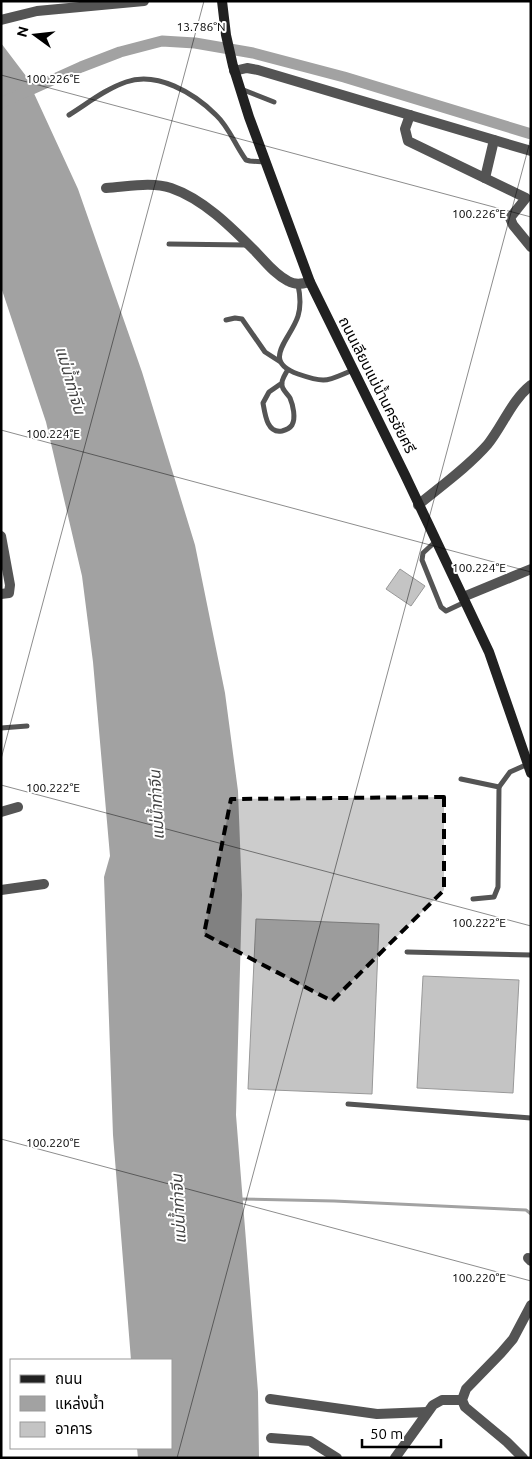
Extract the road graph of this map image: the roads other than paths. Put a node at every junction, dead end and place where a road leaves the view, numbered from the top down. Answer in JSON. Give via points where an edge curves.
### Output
{"nodes":[{"id":1,"x":144,"y":1,"type":"edge"},
{"id":2,"x":222,"y":1,"type":"edge"},
{"id":3,"x":1,"y":20,"type":"edge"},
{"id":4,"x":234,"y":68,"type":"junction"},
{"id":5,"x":240,"y":89,"type":"junction"},
{"id":6,"x":274,"y":102,"type":"dead end"},
{"id":7,"x":410,"y":115,"type":"junction"},
{"id":8,"x":69,"y":116,"type":"dead end"},
{"id":9,"x":494,"y":140,"type":"junction"},
{"id":10,"x":531,"y":152,"type":"edge"},
{"id":11,"x":265,"y":162,"type":"junction"},
{"id":12,"x":484,"y":178,"type":"junction"},
{"id":13,"x":106,"y":188,"type":"dead end"},
{"id":14,"x":528,"y":197,"type":"edge"},
{"id":15,"x":169,"y":244,"type":"dead end"},
{"id":16,"x":249,"y":245,"type":"junction"},
{"id":17,"x":531,"y":247,"type":"edge"},
{"id":18,"x":310,"y":282,"type":"junction"},
{"id":19,"x":298,"y":285,"type":"junction"},
{"id":20,"x":226,"y":320,"type":"dead end"},
{"id":21,"x":280,"y":361,"type":"junction"},
{"id":22,"x":287,"y":370,"type":"junction"},
{"id":23,"x":354,"y":370,"type":"junction"},
{"id":24,"x":282,"y":383,"type":"junction"},
{"id":25,"x":531,"y":385,"type":"edge"},
{"id":26,"x":418,"y":505,"type":"junction"},
{"id":27,"x":1,"y":536,"type":"edge"},
{"id":28,"x":436,"y":541,"type":"junction"},
{"id":29,"x":531,"y":568,"type":"edge"},
{"id":30,"x":1,"y":594,"type":"edge"},
{"id":31,"x":464,"y":600,"type":"junction"},
{"id":32,"x":27,"y":726,"type":"dead end"},
{"id":33,"x":1,"y":728,"type":"edge"},
{"id":34,"x":529,"y":768,"type":"edge"},
{"id":35,"x":461,"y":779,"type":"dead end"},
{"id":36,"x":499,"y":787,"type":"junction"},
{"id":37,"x":18,"y":808,"type":"dead end"},
{"id":38,"x":1,"y":812,"type":"edge"},
{"id":39,"x":44,"y":884,"type":"dead end"},
{"id":40,"x":1,"y":890,"type":"edge"},
{"id":41,"x":473,"y":899,"type":"dead end"},
{"id":42,"x":407,"y":952,"type":"dead end"},
{"id":43,"x":531,"y":956,"type":"edge"},
{"id":44,"x":348,"y":1104,"type":"dead end"},
{"id":45,"x":531,"y":1118,"type":"edge"},
{"id":46,"x":531,"y":1305,"type":"edge"},
{"id":47,"x":270,"y":1398,"type":"dead end"},
{"id":48,"x":462,"y":1400,"type":"junction"},
{"id":49,"x":428,"y":1412,"type":"junction"},
{"id":50,"x":271,"y":1438,"type":"dead end"},
{"id":51,"x":337,"y":1458,"type":"edge"},
{"id":52,"x":395,"y":1458,"type":"edge"},
{"id":53,"x":523,"y":1458,"type":"edge"}],
"edges":[{"from":1,"to":3,"type":"street","via":[[37,11]]},
{"from":2,"to":4,"type":"main road","name":"ถนนเลียบแม่น้ำนครชัยศรี"},
{"from":4,"to":5,"type":"main road","name":"ถนนเลียบแม่น้ำนครชัยศรี"},
{"from":4,"to":7,"type":"street","via":[[258,70]]},
{"from":5,"to":6,"type":"lane"},
{"from":5,"to":11,"type":"main road","name":"ถนนเลียบแม่น้ำนครชัยศรี"},
{"from":7,"to":9,"type":"street"},
{"from":7,"to":12,"type":"street","via":[[405,129],[408,141]]},
{"from":8,"to":11,"type":"lane","via":[[107,90],[137,79],[152,79],[171,84],[193,96],[216,115],[246,160]]},
{"from":9,"to":10,"type":"street"},
{"from":9,"to":12,"type":"street"},
{"from":11,"to":18,"type":"main road","name":"ถนนเลียบแม่น้ำนครชัยศรี"},
{"from":12,"to":14,"type":"street"},
{"from":13,"to":16,"type":"street","via":[[150,185],[172,188],[215,214]]},
{"from":14,"to":17,"type":"street","via":[[510,218]]},
{"from":15,"to":16,"type":"lane"},
{"from":16,"to":19,"type":"street","via":[[279,276]]},
{"from":18,"to":19,"type":"street"},
{"from":18,"to":23,"type":"main road","name":"ถนนเลียบแม่น้ำนครชัยศรี"},
{"from":19,"to":21,"type":"lane","via":[[298,316],[283,344]]},
{"from":20,"to":21,"type":"lane","via":[[242,319],[265,352]]},
{"from":21,"to":22,"type":"lane"},
{"from":22,"to":23,"type":"lane","via":[[326,381]]},
{"from":22,"to":24,"type":"lane"},
{"from":23,"to":26,"type":"main road","name":"ถนนเลียบแม่น้ำนครชัยศรี"},
{"from":24,"to":24,"type":"lane","via":[[290,397],[294,417],[292,425],[279,432],[268,424],[263,403],[268,392]]},
{"from":25,"to":26,"type":"street","via":[[477,455]]},
{"from":26,"to":28,"type":"main road","name":"ถนนเลียบแม่น้ำนครชัยศรี"},
{"from":27,"to":30,"type":"street","via":[[10,586],[9,593]]},
{"from":28,"to":31,"type":"main road","name":"ถนนเลียบแม่น้ำนครชัยศรี"},
{"from":28,"to":31,"type":"lane","via":[[423,553],[422,560],[441,608],[446,611]]},
{"from":29,"to":31,"type":"street"},
{"from":31,"to":34,"type":"main road","name":"ถนนเลียบแม่น้ำนครชัยศรี","via":[[489,652]]},
{"from":32,"to":33,"type":"lane"},
{"from":34,"to":36,"type":"lane","via":[[510,772]]},
{"from":35,"to":36,"type":"lane"},
{"from":36,"to":41,"type":"lane","via":[[498,887],[494,897]]},
{"from":37,"to":38,"type":"street"},
{"from":39,"to":40,"type":"street"},
{"from":42,"to":43,"type":"lane"},
{"from":44,"to":45,"type":"lane"},
{"from":46,"to":48,"type":"street","via":[[513,1339],[466,1390]]},
{"from":47,"to":49,"type":"street","via":[[376,1414]]},
{"from":48,"to":49,"type":"street","via":[[438,1401]]},
{"from":48,"to":53,"type":"street","via":[[465,1407]]},
{"from":49,"to":52,"type":"street"},
{"from":50,"to":51,"type":"street","via":[[310,1441]]}]}
